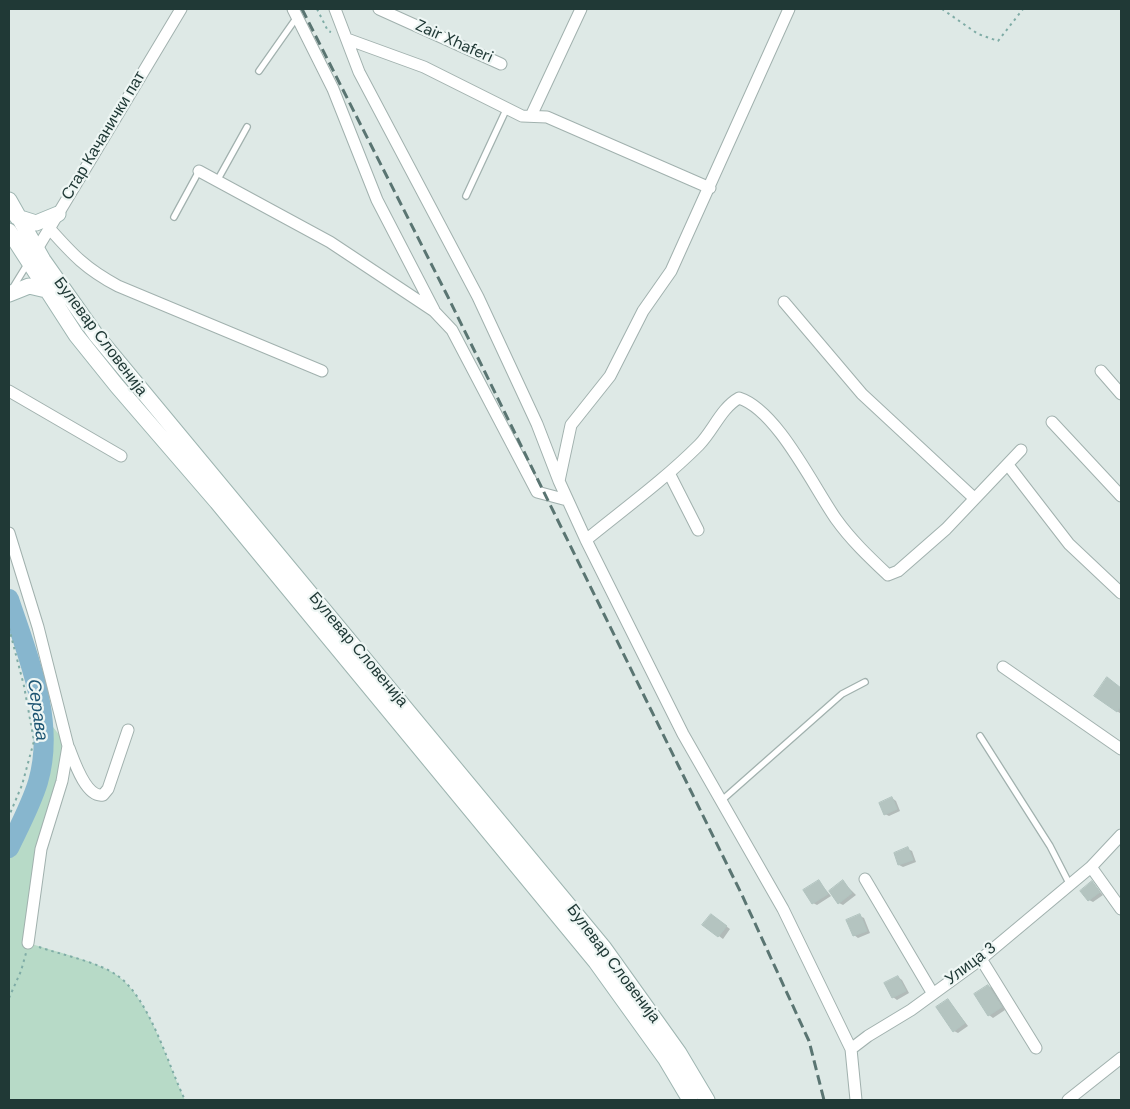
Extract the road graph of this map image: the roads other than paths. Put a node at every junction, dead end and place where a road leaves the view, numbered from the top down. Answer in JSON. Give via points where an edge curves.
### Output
{"nodes":[{"id":1,"x":181,"y":9,"type":"edge"},
{"id":2,"x":335,"y":9,"type":"edge"},
{"id":3,"x":379,"y":9,"type":"edge"},
{"id":4,"x":581,"y":9,"type":"edge"},
{"id":5,"x":789,"y":9,"type":"edge"},
{"id":6,"x":295,"y":13,"type":"edge"},
{"id":7,"x":347,"y":39,"type":"junction"},
{"id":8,"x":502,"y":64,"type":"dead end"},
{"id":9,"x":260,"y":71,"type":"dead end"},
{"id":10,"x":506,"y":110,"type":"junction"},
{"id":11,"x":531,"y":116,"type":"junction"},
{"id":12,"x":248,"y":127,"type":"dead end"},
{"id":13,"x":199,"y":172,"type":"joint"},
{"id":14,"x":216,"y":183,"type":"junction"},
{"id":15,"x":710,"y":188,"type":"junction"},
{"id":16,"x":466,"y":196,"type":"dead end"},
{"id":17,"x":9,"y":200,"type":"edge"},
{"id":18,"x":58,"y":214,"type":"junction"},
{"id":19,"x":18,"y":217,"type":"junction"},
{"id":20,"x":174,"y":217,"type":"dead end"},
{"id":21,"x":49,"y":228,"type":"junction"},
{"id":22,"x":9,"y":231,"type":"edge"},
{"id":23,"x":37,"y":249,"type":"junction"},
{"id":24,"x":28,"y":263,"type":"junction"},
{"id":25,"x":46,"y":290,"type":"junction"},
{"id":26,"x":9,"y":294,"type":"edge"},
{"id":27,"x":784,"y":302,"type":"dead end"},
{"id":28,"x":434,"y":311,"type":"junction"},
{"id":29,"x":322,"y":371,"type":"dead end"},
{"id":30,"x":1101,"y":371,"type":"dead end"},
{"id":31,"x":9,"y":391,"type":"edge"},
{"id":32,"x":1121,"y":394,"type":"edge"},
{"id":33,"x":1052,"y":422,"type":"dead end"},
{"id":34,"x":1021,"y":450,"type":"dead end"},
{"id":35,"x":121,"y":456,"type":"dead end"},
{"id":36,"x":1008,"y":465,"type":"junction"},
{"id":37,"x":669,"y":474,"type":"junction"},
{"id":38,"x":559,"y":481,"type":"junction"},
{"id":39,"x":1121,"y":496,"type":"edge"},
{"id":40,"x":974,"y":498,"type":"junction"},
{"id":41,"x":567,"y":500,"type":"junction"},
{"id":42,"x":698,"y":530,"type":"dead end"},
{"id":43,"x":9,"y":533,"type":"edge"},
{"id":44,"x":586,"y":540,"type":"junction"},
{"id":45,"x":1121,"y":593,"type":"edge"},
{"id":46,"x":1003,"y":666,"type":"dead end"},
{"id":47,"x":865,"y":682,"type":"dead end"},
{"id":48,"x":128,"y":730,"type":"dead end"},
{"id":49,"x":980,"y":736,"type":"dead end"},
{"id":50,"x":68,"y":746,"type":"junction"},
{"id":51,"x":1121,"y":749,"type":"edge"},
{"id":52,"x":720,"y":802,"type":"junction"},
{"id":53,"x":1121,"y":835,"type":"edge"},
{"id":54,"x":1091,"y":867,"type":"junction"},
{"id":55,"x":865,"y":879,"type":"dead end"},
{"id":56,"x":1070,"y":885,"type":"junction"},
{"id":57,"x":1121,"y":909,"type":"edge"},
{"id":58,"x":28,"y":943,"type":"road end"},
{"id":59,"x":980,"y":958,"type":"junction"},
{"id":60,"x":933,"y":994,"type":"junction"},
{"id":61,"x":1036,"y":1048,"type":"dead end"},
{"id":62,"x":851,"y":1049,"type":"junction"},
{"id":63,"x":1121,"y":1058,"type":"edge"},
{"id":64,"x":690,"y":1100,"type":"edge"},
{"id":65,"x":707,"y":1100,"type":"edge"},
{"id":66,"x":856,"y":1100,"type":"edge"},
{"id":67,"x":1068,"y":1100,"type":"edge"}],
"edges":[{"from":1,"to":18,"type":"street","name":"Стар Качанички пат"},
{"from":2,"to":7,"type":"street"},
{"from":3,"to":8,"type":"street","name":"Zair Xhaferi"},
{"from":4,"to":11,"type":"street"},
{"from":5,"to":15,"type":"street"},
{"from":6,"to":9,"type":"lane"},
{"from":6,"to":28,"type":"street","via":[[333,89],[377,200]]},
{"from":7,"to":10,"type":"street","via":[[424,68]]},
{"from":7,"to":38,"type":"street","via":[[359,72],[478,297],[537,424]]},
{"from":10,"to":11,"type":"street"},
{"from":10,"to":16,"type":"lane"},
{"from":11,"to":15,"type":"street","via":[[547,117]]},
{"from":12,"to":14,"type":"lane"},
{"from":13,"to":14,"type":"street"},
{"from":13,"to":20,"type":"lane"},
{"from":14,"to":28,"type":"street","via":[[330,242]]},
{"from":15,"to":38,"type":"street","via":[[671,271],[643,311],[610,376],[571,425]]},
{"from":17,"to":19,"type":"street","name":"Булевар Словенија"},
{"from":18,"to":19,"type":"street","via":[[36,223]]},
{"from":18,"to":21,"type":"street","name":"Стар Качанички пат"},
{"from":19,"to":23,"type":"street","name":"Булевар Словенија"},
{"from":21,"to":23,"type":"street","name":"Стар Качанички пат"},
{"from":21,"to":29,"type":"street","via":[[76,259],[118,286]]},
{"from":22,"to":24,"type":"street","name":"Булевар Словенија"},
{"from":23,"to":24,"type":"street","name":"Стар Качанички пат"},
{"from":23,"to":65,"type":"street","name":"Булевар Словенија","via":[[96,335],[134,383],[604,948],[679,1054]]},
{"from":24,"to":25,"type":"street","name":"Булевар Словенија"},
{"from":24,"to":26,"type":"lane"},
{"from":25,"to":26,"type":"street","via":[[29,286]]},
{"from":25,"to":64,"type":"street","name":"Булевар Словенија","via":[[117,386],[217,502],[579,942],[636,1017]]},
{"from":27,"to":40,"type":"street","via":[[862,394]]},
{"from":28,"to":41,"type":"street","via":[[452,330],[537,492]]},
{"from":30,"to":32,"type":"street"},
{"from":31,"to":35,"type":"street"},
{"from":33,"to":39,"type":"street"},
{"from":34,"to":36,"type":"street"},
{"from":36,"to":40,"type":"street"},
{"from":36,"to":45,"type":"street","via":[[1069,544]]},
{"from":37,"to":40,"type":"street","via":[[700,444],[731,403],[739,398],[747,401],[772,423],[793,450],[857,546],[888,575],[898,571],[939,536]]},
{"from":37,"to":42,"type":"street"},
{"from":37,"to":44,"type":"street"},
{"from":38,"to":41,"type":"street"},
{"from":41,"to":44,"type":"street"},
{"from":43,"to":50,"type":"street","via":[[38,627]]},
{"from":44,"to":52,"type":"street"},
{"from":46,"to":51,"type":"street"},
{"from":47,"to":52,"type":"lane","via":[[842,694]]},
{"from":48,"to":50,"type":"street","via":[[103,796],[95,795],[86,786]]},
{"from":49,"to":56,"type":"lane","via":[[1050,846]]},
{"from":50,"to":58,"type":"street","via":[[62,781],[42,849]]},
{"from":52,"to":62,"type":"street","via":[[758,863]]},
{"from":53,"to":54,"type":"street","name":"Улица 3"},
{"from":54,"to":56,"type":"street","name":"Улица 3"},
{"from":54,"to":57,"type":"street"},
{"from":55,"to":60,"type":"street"},
{"from":56,"to":59,"type":"street","name":"Улица 3"},
{"from":59,"to":60,"type":"street","name":"Улица 3"},
{"from":59,"to":61,"type":"street"},
{"from":60,"to":62,"type":"street","name":"Улица 3"},
{"from":62,"to":66,"type":"street"},
{"from":63,"to":67,"type":"street"}]}
